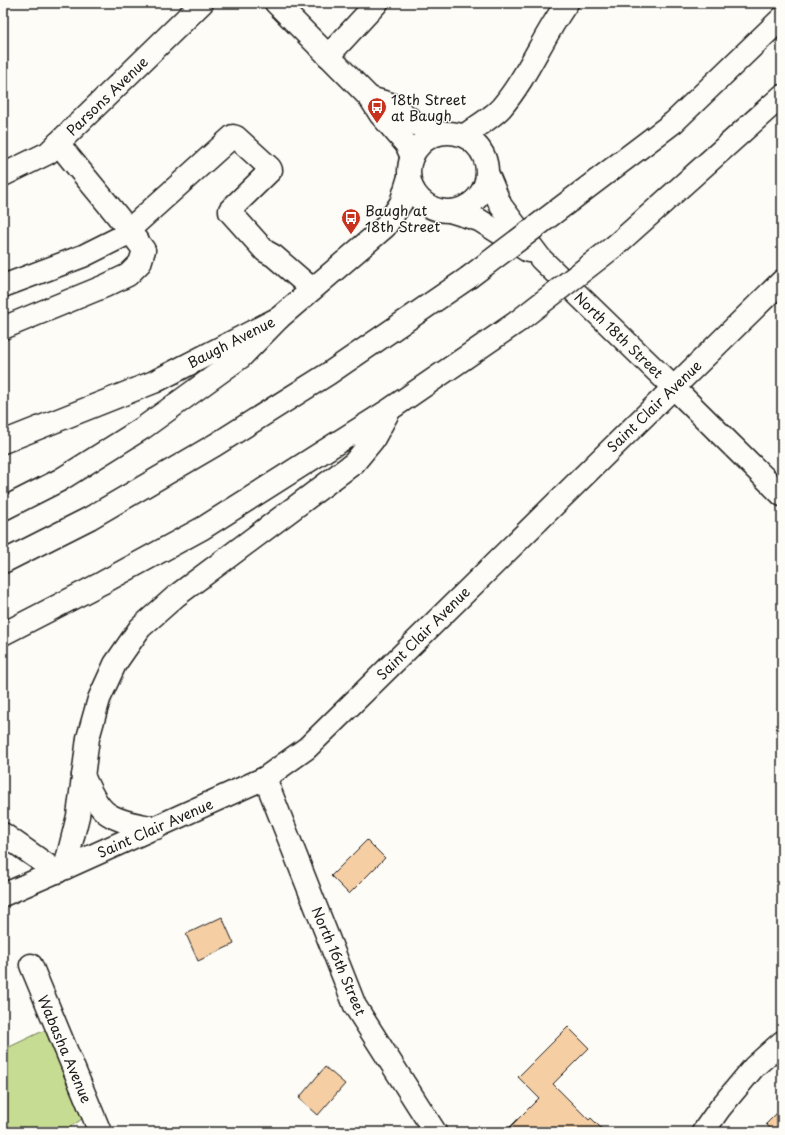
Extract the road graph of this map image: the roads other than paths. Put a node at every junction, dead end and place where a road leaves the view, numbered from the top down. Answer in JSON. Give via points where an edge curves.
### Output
{"nodes":[{"id":1,"x":202,"y":3,"type":"edge"},
{"id":2,"x":276,"y":3,"type":"edge"},
{"id":3,"x":377,"y":3,"type":"edge"},
{"id":4,"x":567,"y":3,"type":"edge"},
{"id":5,"x":782,"y":18,"type":"edge"},
{"id":6,"x":328,"y":56,"type":"junction"},
{"id":7,"x":782,"y":96,"type":"edge"},
{"id":8,"x":370,"y":98,"type":"junction"},
{"id":9,"x":436,"y":134,"type":"junction"},
{"id":10,"x":464,"y":136,"type":"junction"},
{"id":11,"x":58,"y":143,"type":"junction"},
{"id":12,"x":411,"y":167,"type":"junction"},
{"id":13,"x":3,"y":175,"type":"edge"},
{"id":14,"x":488,"y":175,"type":"junction"},
{"id":15,"x":453,"y":212,"type":"junction"},
{"id":16,"x":129,"y":229,"type":"junction"},
{"id":17,"x":541,"y":259,"type":"junction"},
{"id":18,"x":782,"y":281,"type":"edge"},
{"id":19,"x":3,"y":286,"type":"edge"},
{"id":20,"x":312,"y":289,"type":"junction"},
{"id":21,"x":279,"y":318,"type":"junction"},
{"id":22,"x":3,"y":328,"type":"edge"},
{"id":23,"x":673,"y":387,"type":"junction"},
{"id":24,"x":389,"y":410,"type":"junction"},
{"id":25,"x":3,"y":442,"type":"edge"},
{"id":26,"x":782,"y":495,"type":"edge"},
{"id":27,"x":3,"y":510,"type":"edge"},
{"id":28,"x":3,"y":562,"type":"edge"},
{"id":29,"x":3,"y":634,"type":"edge"},
{"id":30,"x":83,"y":775,"type":"junction"},
{"id":31,"x":265,"y":778,"type":"junction"},
{"id":32,"x":156,"y":828,"type":"junction"},
{"id":33,"x":3,"y":834,"type":"edge"},
{"id":34,"x":61,"y":870,"type":"junction"},
{"id":35,"x":3,"y":895,"type":"edge"},
{"id":36,"x":31,"y":965,"type":"dead end"},
{"id":37,"x":782,"y":1042,"type":"edge"},
{"id":38,"x":100,"y":1132,"type":"edge"},
{"id":39,"x":435,"y":1132,"type":"edge"},
{"id":40,"x":705,"y":1132,"type":"edge"}],
"edges":[{"from":1,"to":11,"type":"main road","name":"Parsons Avenue"},
{"from":2,"to":6,"type":"main road"},
{"from":3,"to":6,"type":"main road"},
{"from":4,"to":10,"type":"main road","via":[[524,76],[500,109]]},
{"from":5,"to":28,"type":"main road","bridge":true,"via":[[674,122],[468,278],[328,374],[215,445],[90,518]]},
{"from":6,"to":8,"type":"main road"},
{"from":7,"to":24,"type":"main road","bridge":true,"via":[[616,245],[517,322]]},
{"from":8,"to":9,"type":"main road","via":[[391,104],[418,125]]},
{"from":8,"to":12,"type":"main road","via":[[406,144]]},
{"from":9,"to":10,"type":"main road","via":[[454,133]]},
{"from":9,"to":12,"type":"main road","via":[[417,148]]},
{"from":10,"to":14,"type":"main road","via":[[480,148],[485,157]]},
{"from":11,"to":13,"type":"main road","name":"Parsons Avenue","via":[[48,153]]},
{"from":11,"to":16,"type":"main road"},
{"from":12,"to":15,"type":"main road","via":[[412,187],[424,204],[443,212]]},
{"from":12,"to":20,"type":"main road","name":"Baugh Avenue","via":[[401,204],[385,227]]},
{"from":14,"to":15,"type":"main road","via":[[480,196],[472,204]]},
{"from":14,"to":17,"type":"main road","name":"North 18th Street","via":[[501,206]]},
{"from":15,"to":17,"type":"main road","name":"North 18th Street","via":[[479,220]]},
{"from":16,"to":19,"type":"main road","via":[[121,237],[83,256]]},
{"from":16,"to":20,"type":"main road","via":[[233,136],[271,170],[230,212],[264,251],[274,256]]},
{"from":16,"to":22,"type":"main road","via":[[144,250],[140,263],[128,275]]},
{"from":17,"to":23,"type":"main road","name":"North 18th Street"},
{"from":18,"to":23,"type":"main road","name":"Saint Clair Avenue"},
{"from":20,"to":21,"type":"main road","name":"Baugh Avenue"},
{"from":21,"to":25,"type":"main road","name":"Baugh Avenue","via":[[154,382]]},
{"from":21,"to":27,"type":"main road","via":[[241,357],[143,428],[60,480]]},
{"from":23,"to":26,"type":"main road","name":"North 18th Street"},
{"from":23,"to":31,"type":"main road","name":"Saint Clair Avenue","via":[[307,748]]},
{"from":24,"to":29,"type":"main road","via":[[203,528]]},
{"from":24,"to":30,"type":"main road","via":[[373,440],[354,464],[176,596],[140,628],[115,664],[99,699],[88,738]]},
{"from":30,"to":32,"type":"main road","via":[[91,794],[107,814],[126,822]]},
{"from":30,"to":34,"type":"main road","via":[[78,816]]},
{"from":31,"to":32,"type":"main road","name":"Saint Clair Avenue"},
{"from":31,"to":39,"type":"main road","name":"North 16th Street","via":[[355,1006]]},
{"from":32,"to":34,"type":"main road","name":"Saint Clair Avenue"},
{"from":33,"to":34,"type":"main road"},
{"from":34,"to":35,"type":"main road","name":"Saint Clair Avenue"},
{"from":36,"to":38,"type":"main road","name":"Wabasha Avenue"},
{"from":37,"to":40,"type":"main road","via":[[754,1067],[720,1108]]}]}
